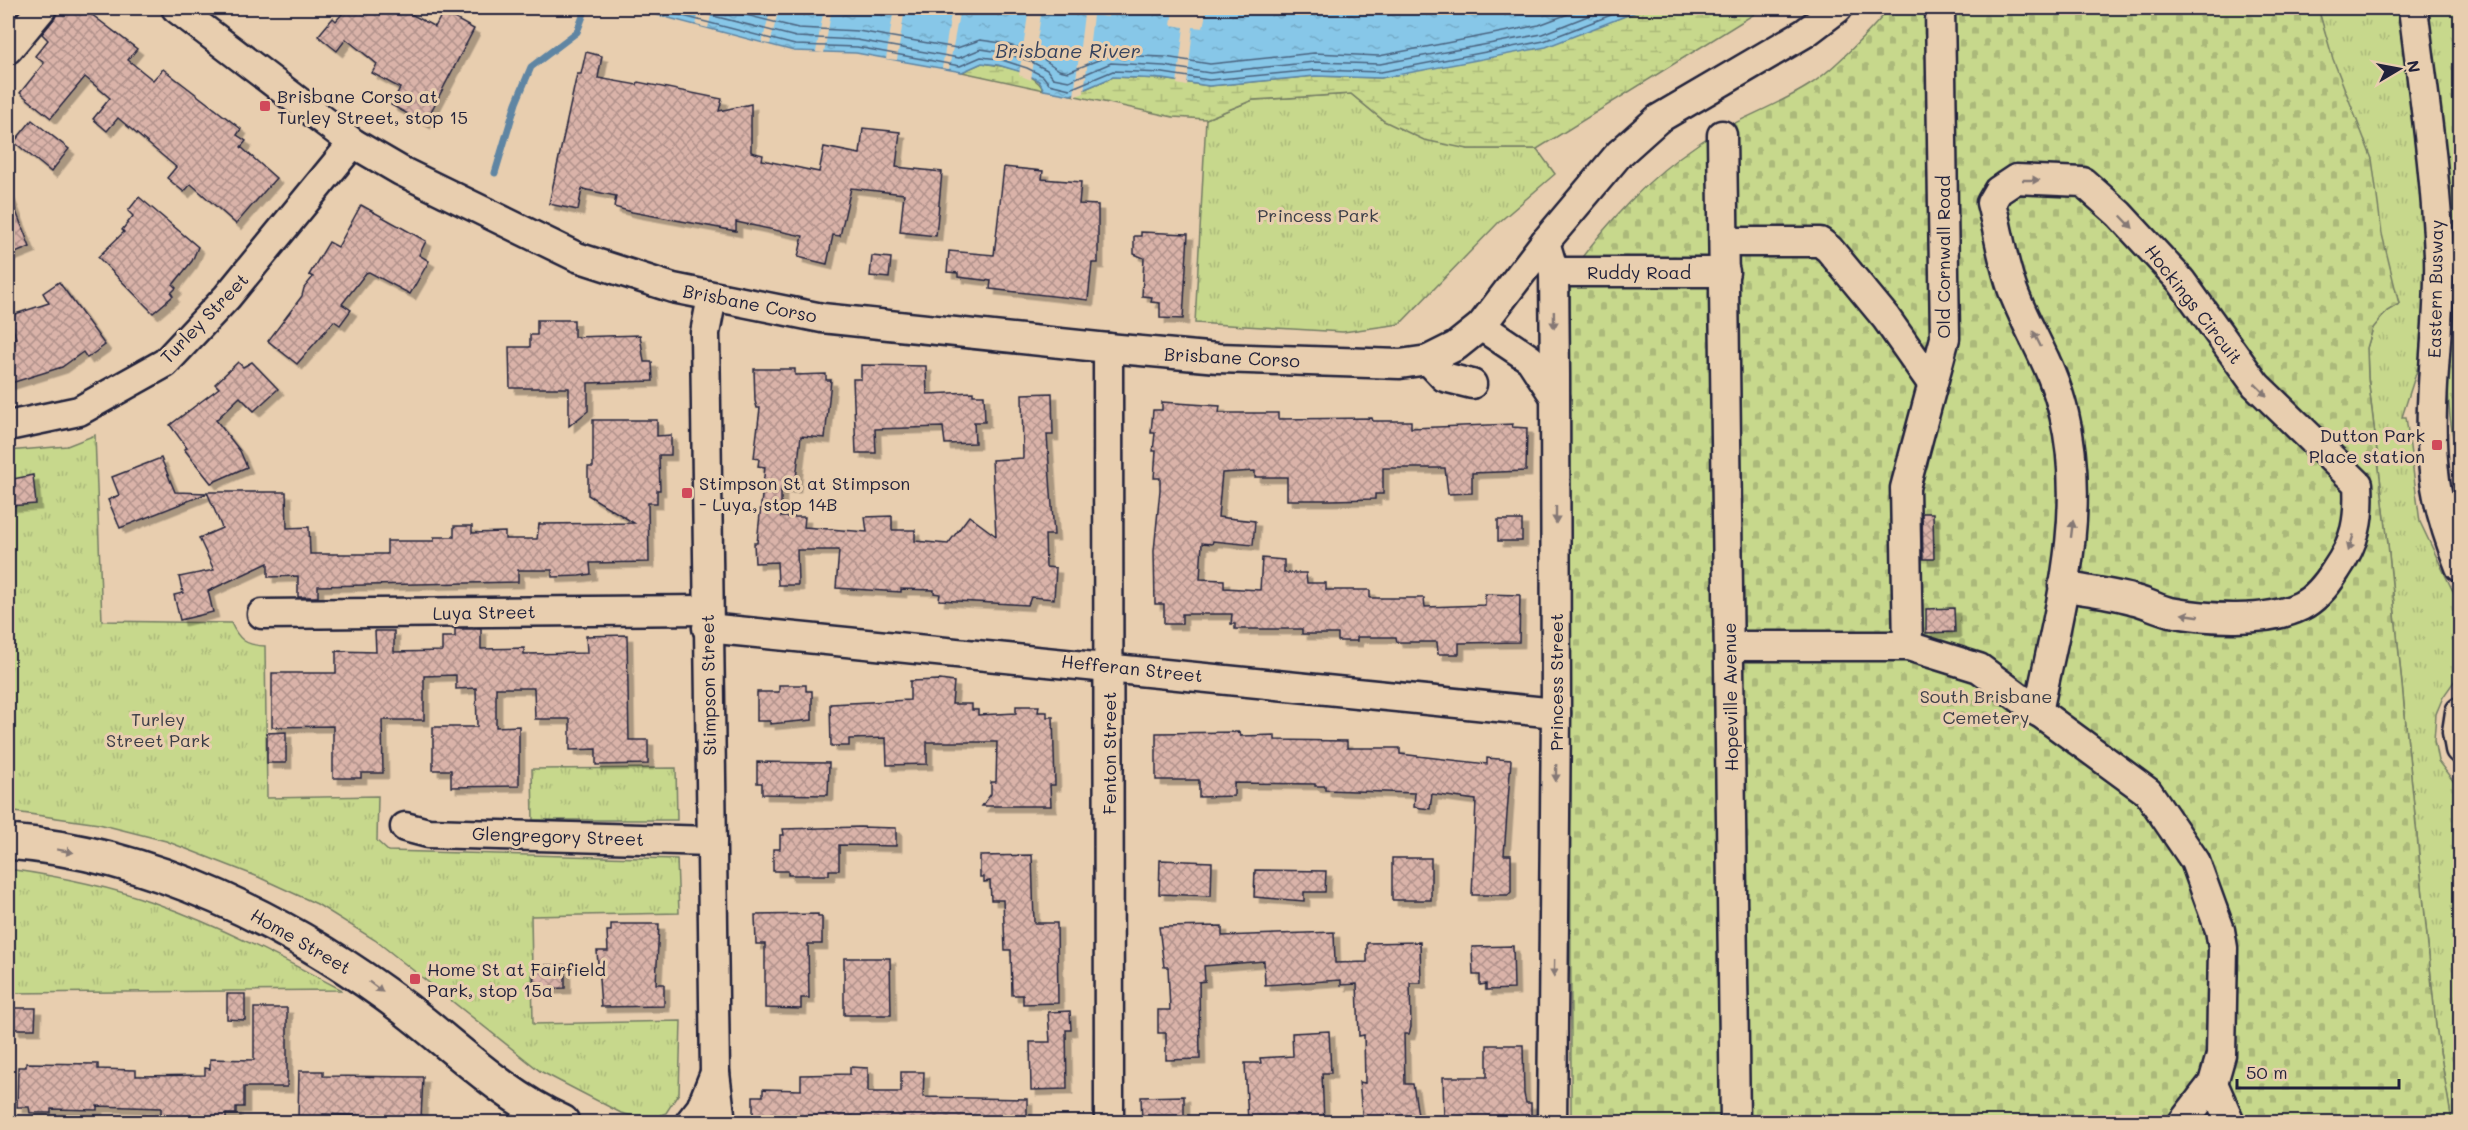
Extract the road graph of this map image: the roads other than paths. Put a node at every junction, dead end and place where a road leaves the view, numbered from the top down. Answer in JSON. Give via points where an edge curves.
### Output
{"nodes":[{"id":1,"x":42,"y":8,"type":"edge"},
{"id":2,"x":176,"y":8,"type":"edge"},
{"id":3,"x":1838,"y":8,"type":"edge"},
{"id":4,"x":1940,"y":8,"type":"edge"},
{"id":5,"x":2413,"y":8,"type":"edge"},
{"id":6,"x":8,"y":49,"type":"edge"},
{"id":7,"x":1722,"y":135,"type":"dead end"},
{"id":8,"x":353,"y":144,"type":"junction"},
{"id":9,"x":1545,"y":242,"type":"junction"},
{"id":10,"x":1725,"y":242,"type":"junction"},
{"id":11,"x":1554,"y":272,"type":"junction"},
{"id":12,"x":1725,"y":272,"type":"junction"},
{"id":13,"x":712,"y":297,"type":"junction"},
{"id":14,"x":1481,"y":326,"type":"junction"},
{"id":15,"x":1108,"y":348,"type":"junction"},
{"id":16,"x":1428,"y":360,"type":"junction"},
{"id":17,"x":1931,"y":382,"type":"junction"},
{"id":18,"x":1472,"y":384,"type":"dead end"},
{"id":19,"x":1555,"y":397,"type":"junction"},
{"id":20,"x":8,"y":426,"type":"edge"},
{"id":21,"x":2460,"y":567,"type":"edge"},
{"id":22,"x":2063,"y":586,"type":"junction"},
{"id":23,"x":262,"y":614,"type":"dead end"},
{"id":24,"x":707,"y":619,"type":"junction"},
{"id":25,"x":1730,"y":646,"type":"junction"},
{"id":26,"x":1908,"y":646,"type":"junction"},
{"id":27,"x":1108,"y":666,"type":"junction"},
{"id":28,"x":2038,"y":712,"type":"junction"},
{"id":29,"x":2460,"y":712,"type":"edge"},
{"id":30,"x":1557,"y":713,"type":"junction"},
{"id":31,"x":2460,"y":749,"type":"edge"},
{"id":32,"x":405,"y":827,"type":"dead end"},
{"id":33,"x":712,"y":841,"type":"junction"},
{"id":34,"x":8,"y":842,"type":"edge"},
{"id":35,"x":715,"y":1073,"type":"junction"},
{"id":36,"x":2213,"y":1083,"type":"junction"},
{"id":37,"x":517,"y":1110,"type":"edge"},
{"id":38,"x":559,"y":1121,"type":"edge"},
{"id":39,"x":690,"y":1122,"type":"edge"},
{"id":40,"x":721,"y":1122,"type":"edge"},
{"id":41,"x":1109,"y":1122,"type":"edge"},
{"id":42,"x":1552,"y":1122,"type":"edge"},
{"id":43,"x":1735,"y":1122,"type":"edge"},
{"id":44,"x":2183,"y":1122,"type":"edge"},
{"id":45,"x":2230,"y":1122,"type":"edge"}],
"edges":[{"from":1,"to":6,"type":"street"},
{"from":2,"to":8,"type":"street","name":"Brisbane Corso"},
{"from":3,"to":9,"type":"street","name":"Brisbane Corso","via":[[1805,33],[1658,119],[1619,154]]},
{"from":4,"to":17,"type":"street","name":"Old Cornwall Road","via":[[1944,338]]},
{"from":5,"to":21,"type":"street","name":"Eastern Busway","via":[[2439,258],[2432,436],[2435,480]]},
{"from":7,"to":10,"type":"street","name":"Hopeville Avenue"},
{"from":8,"to":13,"type":"street","name":"Brisbane Corso","via":[[578,257]]},
{"from":8,"to":20,"type":"street","name":"Turley Street","via":[[227,297],[165,363],[79,411]]},
{"from":9,"to":11,"type":"street","name":"Princess Street"},
{"from":9,"to":14,"type":"street","name":"Brisbane Corso"},
{"from":10,"to":12,"type":"street","name":"Hopeville Avenue"},
{"from":10,"to":17,"type":"street","via":[[1820,242],[1886,318]]},
{"from":11,"to":12,"type":"street","name":"Ruddy Road"},
{"from":11,"to":19,"type":"street","name":"Princess Street","one_way":true},
{"from":12,"to":25,"type":"street","name":"Hopeville Avenue"},
{"from":13,"to":15,"type":"street","name":"Brisbane Corso","via":[[822,318]]},
{"from":13,"to":24,"type":"street","name":"Stimpson Street","via":[[705,333]]},
{"from":14,"to":16,"type":"street","name":"Brisbane Corso","via":[[1456,346]]},
{"from":14,"to":19,"type":"street","via":[[1530,359]]},
{"from":15,"to":16,"type":"street","name":"Brisbane Corso","via":[[1218,358],[1400,364]]},
{"from":15,"to":27,"type":"street","name":"Fenton Street"},
{"from":16,"to":18,"type":"street","via":[[1444,377]]},
{"from":17,"to":26,"type":"street","name":"Old Cornwall Road","via":[[1905,488]]},
{"from":19,"to":30,"type":"street","name":"Princess Street","one_way":true},
{"from":22,"to":22,"type":"street","name":"Hockings Circuit","one_way":true,"via":[[2074,508],[2065,417],[2048,363],[2015,295],[1991,203],[1998,191],[2016,179],[2083,182],[2119,214],[2181,281],[2256,386],[2358,484],[2360,511],[2351,549],[2315,595],[2283,613],[2262,617],[2204,616]]},
{"from":22,"to":28,"type":"street","name":"Hockings Circuit"},
{"from":23,"to":24,"type":"street","name":"Luya Street"},
{"from":24,"to":27,"type":"street","name":"Hefferan Street"},
{"from":24,"to":33,"type":"street","name":"Stimpson Street"},
{"from":25,"to":26,"type":"street"},
{"from":25,"to":43,"type":"street","name":"Hopeville Avenue"},
{"from":26,"to":28,"type":"street","via":[[1979,668]]},
{"from":27,"to":30,"type":"street","name":"Hefferan Street"},
{"from":27,"to":41,"type":"street","name":"Fenton Street"},
{"from":28,"to":36,"type":"street","via":[[2148,792],[2194,861],[2223,948],[2221,1055]]},
{"from":29,"to":31,"type":"street"},
{"from":30,"to":42,"type":"street","name":"Princess Street","one_way":true},
{"from":32,"to":33,"type":"street","name":"Glengregory Street","via":[[428,833]]},
{"from":33,"to":35,"type":"street","name":"Stimpson Street"},
{"from":34,"to":37,"type":"main road","name":"Home Street","one_way":true,"via":[[127,865],[226,900],[269,921],[336,958],[368,981]]},
{"from":35,"to":39,"type":"street","name":"Stimpson Street","via":[[701,1108]]},
{"from":35,"to":40,"type":"street","name":"Stimpson Street"},
{"from":36,"to":44,"type":"street"},
{"from":36,"to":45,"type":"street"},
{"from":37,"to":38,"type":"main road","name":"Home Street"}]}
